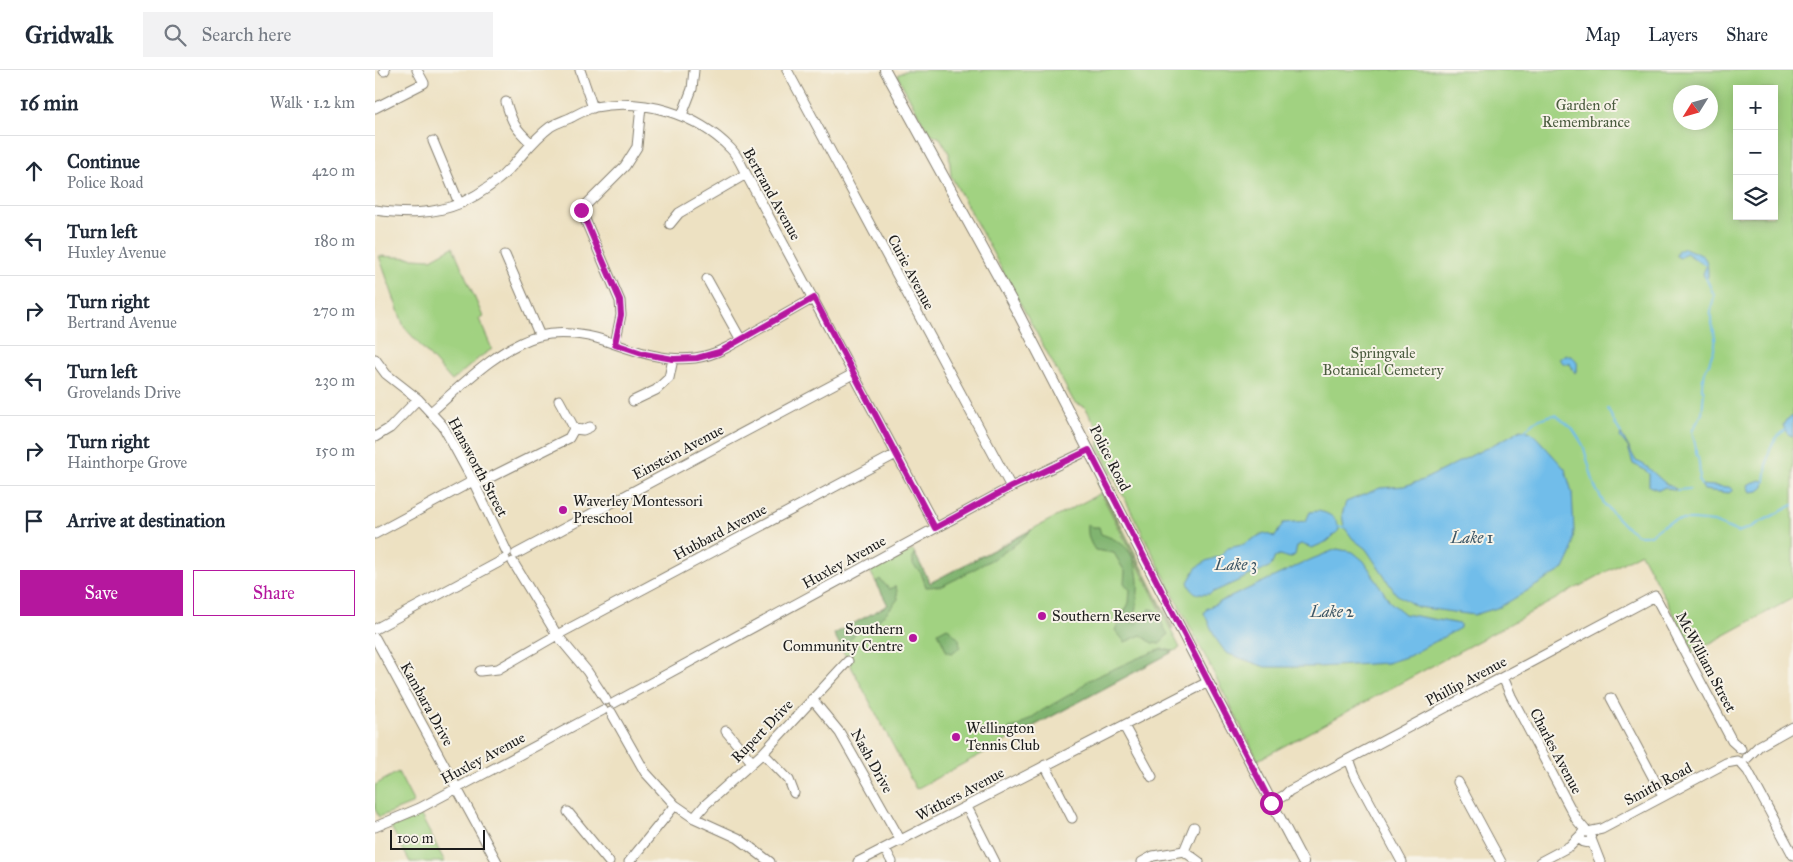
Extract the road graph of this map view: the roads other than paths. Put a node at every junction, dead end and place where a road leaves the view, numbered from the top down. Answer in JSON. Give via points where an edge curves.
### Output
{"nodes":[{"id":1,"x":417,"y":70,"type":"edge"},
{"id":2,"x":580,"y":70,"type":"edge"},
{"id":3,"x":694,"y":70,"type":"edge"},
{"id":4,"x":787,"y":70,"type":"edge"},
{"id":5,"x":885,"y":70,"type":"edge"},
{"id":6,"x":506,"y":102,"type":"dead end"},
{"id":7,"x":641,"y":106,"type":"junction"},
{"id":8,"x":375,"y":108,"type":"edge"},
{"id":9,"x":593,"y":108,"type":"junction"},
{"id":10,"x":682,"y":115,"type":"junction"},
{"id":11,"x":433,"y":141,"type":"dead end"},
{"id":12,"x":531,"y":143,"type":"junction"},
{"id":13,"x":747,"y":174,"type":"junction"},
{"id":14,"x":459,"y":203,"type":"junction"},
{"id":15,"x":375,"y":210,"type":"edge"},
{"id":16,"x":671,"y":224,"type":"dead end"},
{"id":17,"x":505,"y":254,"type":"dead end"},
{"id":18,"x":707,"y":279,"type":"dead end"},
{"id":19,"x":814,"y":298,"type":"junction"},
{"id":20,"x":540,"y":336,"type":"junction"},
{"id":21,"x":741,"y":340,"type":"junction"},
{"id":22,"x":615,"y":344,"type":"junction"},
{"id":23,"x":375,"y":359,"type":"edge"},
{"id":24,"x":673,"y":359,"type":"junction"},
{"id":25,"x":853,"y":374,"type":"junction"},
{"id":26,"x":419,"y":399,"type":"junction"},
{"id":27,"x":558,"y":400,"type":"dead end"},
{"id":28,"x":633,"y":402,"type":"dead end"},
{"id":29,"x":431,"y":412,"type":"junction"},
{"id":30,"x":591,"y":427,"type":"dead end"},
{"id":31,"x":574,"y":429,"type":"junction"},
{"id":32,"x":375,"y":437,"type":"edge"},
{"id":33,"x":1089,"y":450,"type":"junction"},
{"id":34,"x":896,"y":454,"type":"junction"},
{"id":35,"x":474,"y":483,"type":"junction"},
{"id":36,"x":1011,"y":487,"type":"junction"},
{"id":37,"x":935,"y":528,"type":"junction"},
{"id":38,"x":375,"y":534,"type":"edge"},
{"id":39,"x":510,"y":557,"type":"junction"},
{"id":40,"x":1655,"y":596,"type":"joint"},
{"id":41,"x":375,"y":629,"type":"edge"},
{"id":42,"x":557,"y":634,"type":"junction"},
{"id":43,"x":375,"y":638,"type":"edge"},
{"id":44,"x":848,"y":661,"type":"dead end"},
{"id":45,"x":480,"y":672,"type":"dead end"},
{"id":46,"x":1501,"y":678,"type":"junction"},
{"id":47,"x":1208,"y":682,"type":"junction"},
{"id":48,"x":1611,"y":698,"type":"dead end"},
{"id":49,"x":811,"y":699,"type":"junction"},
{"id":50,"x":610,"y":702,"type":"junction"},
{"id":51,"x":607,"y":711,"type":"junction"},
{"id":52,"x":1125,"y":726,"type":"junction"},
{"id":53,"x":1793,"y":728,"type":"edge"},
{"id":54,"x":725,"y":731,"type":"dead end"},
{"id":55,"x":763,"y":753,"type":"junction"},
{"id":56,"x":1740,"y":755,"type":"junction"},
{"id":57,"x":1347,"y":760,"type":"junction"},
{"id":58,"x":752,"y":762,"type":"junction"},
{"id":59,"x":1045,"y":764,"type":"junction"},
{"id":60,"x":1151,"y":778,"type":"dead end"},
{"id":61,"x":1458,"y":782,"type":"dead end"},
{"id":62,"x":457,"y":787,"type":"junction"},
{"id":63,"x":794,"y":793,"type":"dead end"},
{"id":64,"x":1663,"y":796,"type":"junction"},
{"id":65,"x":1270,"y":801,"type":"junction"},
{"id":66,"x":675,"y":804,"type":"junction"},
{"id":67,"x":967,"y":807,"type":"junction"},
{"id":68,"x":568,"y":812,"type":"dead end"},
{"id":69,"x":693,"y":818,"type":"junction"},
{"id":70,"x":1072,"y":818,"type":"dead end"},
{"id":71,"x":375,"y":827,"type":"edge"},
{"id":72,"x":1194,"y":827,"type":"dead end"},
{"id":73,"x":1586,"y":837,"type":"junction"},
{"id":74,"x":901,"y":841,"type":"junction"},
{"id":75,"x":885,"y":849,"type":"junction"},
{"id":76,"x":1184,"y":851,"type":"junction"},
{"id":77,"x":1793,"y":855,"type":"edge"},
{"id":78,"x":1598,"y":859,"type":"edge"},
{"id":79,"x":497,"y":862,"type":"edge"},
{"id":80,"x":609,"y":862,"type":"edge"},
{"id":81,"x":629,"y":862,"type":"edge"},
{"id":82,"x":770,"y":862,"type":"edge"},
{"id":83,"x":858,"y":862,"type":"edge"},
{"id":84,"x":892,"y":862,"type":"edge"},
{"id":85,"x":995,"y":862,"type":"edge"},
{"id":86,"x":1142,"y":862,"type":"edge"},
{"id":87,"x":1199,"y":862,"type":"edge"},
{"id":88,"x":1303,"y":862,"type":"edge"},
{"id":89,"x":1402,"y":862,"type":"edge"},
{"id":90,"x":1501,"y":862,"type":"edge"},
{"id":91,"x":1540,"y":862,"type":"edge"}],
"edges":[{"from":1,"to":8,"type":"street","via":[[424,83]]},
{"from":2,"to":9,"type":"street"},
{"from":3,"to":10,"type":"street","via":[[692,89]]},
{"from":4,"to":36,"type":"street","name":"Curie Avenue"},
{"from":5,"to":33,"type":"main road","name":"Police Road"},
{"from":6,"to":12,"type":"street","via":[[517,131]]},
{"from":7,"to":9,"type":"street","name":"Bertrand Avenue","via":[[621,104]]},
{"from":7,"to":10,"type":"street","name":"Bertrand Avenue"},
{"from":7,"to":22,"type":"street","via":[[637,146],[625,166],[581,210],[620,300],[621,315]]},
{"from":9,"to":12,"type":"street","name":"Bertrand Avenue","via":[[551,126]]},
{"from":10,"to":13,"type":"street","name":"Bertrand Avenue","via":[[701,125],[731,149]]},
{"from":11,"to":14,"type":"street"},
{"from":12,"to":14,"type":"street","name":"Bertrand Avenue","via":[[487,188]]},
{"from":13,"to":16,"type":"street","via":[[679,213]]},
{"from":13,"to":19,"type":"street","name":"Bertrand Avenue"},
{"from":14,"to":15,"type":"street","name":"Bertrand Avenue","via":[[405,214]]},
{"from":17,"to":20,"type":"street"},
{"from":18,"to":21,"type":"street"},
{"from":19,"to":21,"type":"street"},
{"from":19,"to":25,"type":"street","name":"Bertrand Avenue"},
{"from":20,"to":22,"type":"street","via":[[588,336]]},
{"from":20,"to":29,"type":"street","via":[[487,363]]},
{"from":21,"to":24,"type":"street","via":[[719,352],[697,358]]},
{"from":22,"to":24,"type":"street"},
{"from":23,"to":26,"type":"street","name":"Hansworth Street","via":[[386,374]]},
{"from":24,"to":28,"type":"street","via":[[669,378],[656,390]]},
{"from":25,"to":34,"type":"street","name":"Bertrand Avenue"},
{"from":25,"to":39,"type":"street","name":"Einstein Avenue"},
{"from":26,"to":29,"type":"street","name":"Hansworth Street"},
{"from":26,"to":32,"type":"street","via":[[390,428]]},
{"from":27,"to":31,"type":"street"},
{"from":29,"to":35,"type":"street","name":"Hansworth Street","via":[[450,438]]},
{"from":30,"to":31,"type":"street"},
{"from":31,"to":35,"type":"street","via":[[569,438]]},
{"from":33,"to":36,"type":"street","name":"Huxley Avenue"},
{"from":33,"to":47,"type":"main road","name":"Police Road"},
{"from":34,"to":37,"type":"street","name":"Bertrand Avenue"},
{"from":34,"to":42,"type":"street","name":"Hubbard Avenue"},
{"from":35,"to":38,"type":"street"},
{"from":35,"to":39,"type":"street","name":"Hansworth Street"},
{"from":36,"to":37,"type":"street","name":"Huxley Avenue"},
{"from":37,"to":50,"type":"street","name":"Huxley Avenue"},
{"from":39,"to":41,"type":"street"},
{"from":39,"to":42,"type":"street","name":"Hansworth Street"},
{"from":40,"to":46,"type":"street","name":"Phillip Avenue"},
{"from":40,"to":56,"type":"street","name":"McWilliam Street"},
{"from":42,"to":45,"type":"street","name":"Hubbard Avenue","via":[[498,668]]},
{"from":42,"to":50,"type":"street","name":"Hansworth Street"},
{"from":43,"to":62,"type":"street","name":"Kambara Drive"},
{"from":44,"to":49,"type":"street","name":"Rupert Drive"},
{"from":46,"to":57,"type":"street","name":"Phillip Avenue"},
{"from":46,"to":73,"type":"street","name":"Charles Avenue"},
{"from":47,"to":52,"type":"street","name":"Withers Avenue"},
{"from":47,"to":65,"type":"main road","name":"Police Road"},
{"from":48,"to":64,"type":"street"},
{"from":49,"to":55,"type":"street","name":"Rupert Drive"},
{"from":49,"to":74,"type":"street","name":"Nash Drive","via":[[841,733]]},
{"from":50,"to":51,"type":"street","via":[[603,704]]},
{"from":51,"to":62,"type":"street","name":"Huxley Avenue"},
{"from":51,"to":66,"type":"street","via":[[645,772]]},
{"from":52,"to":59,"type":"street","name":"Withers Avenue"},
{"from":52,"to":60,"type":"street"},
{"from":53,"to":56,"type":"street"},
{"from":54,"to":58,"type":"street"},
{"from":55,"to":58,"type":"street","name":"Rupert Drive"},
{"from":55,"to":63,"type":"street","via":[[789,780]]},
{"from":56,"to":64,"type":"street","name":"Smith Road"},
{"from":56,"to":77,"type":"street","name":"McWilliam Street"},
{"from":57,"to":65,"type":"street","name":"Phillip Avenue"},
{"from":57,"to":89,"type":"street"},
{"from":58,"to":69,"type":"street","name":"Rupert Drive"},
{"from":59,"to":67,"type":"street","name":"Withers Avenue"},
{"from":59,"to":70,"type":"street"},
{"from":61,"to":90,"type":"street"},
{"from":62,"to":71,"type":"street","name":"Huxley Avenue","via":[[420,808]]},
{"from":62,"to":79,"type":"street","name":"Kambara Drive"},
{"from":64,"to":73,"type":"street","name":"Smith Road"},
{"from":65,"to":88,"type":"main road","name":"Police Road"},
{"from":66,"to":69,"type":"street"},
{"from":66,"to":81,"type":"street"},
{"from":67,"to":74,"type":"street","name":"Withers Avenue"},
{"from":67,"to":85,"type":"street"},
{"from":68,"to":80,"type":"street"},
{"from":69,"to":82,"type":"street","via":[[738,838]]},
{"from":72,"to":76,"type":"street"},
{"from":73,"to":78,"type":"street","name":"Charles Avenue"},
{"from":73,"to":91,"type":"street"},
{"from":74,"to":75,"type":"street","name":"Withers Avenue"},
{"from":75,"to":83,"type":"street","name":"Withers Avenue"},
{"from":75,"to":84,"type":"street"},
{"from":76,"to":86,"type":"street","via":[[1153,856]]},
{"from":76,"to":87,"type":"street"}]}
